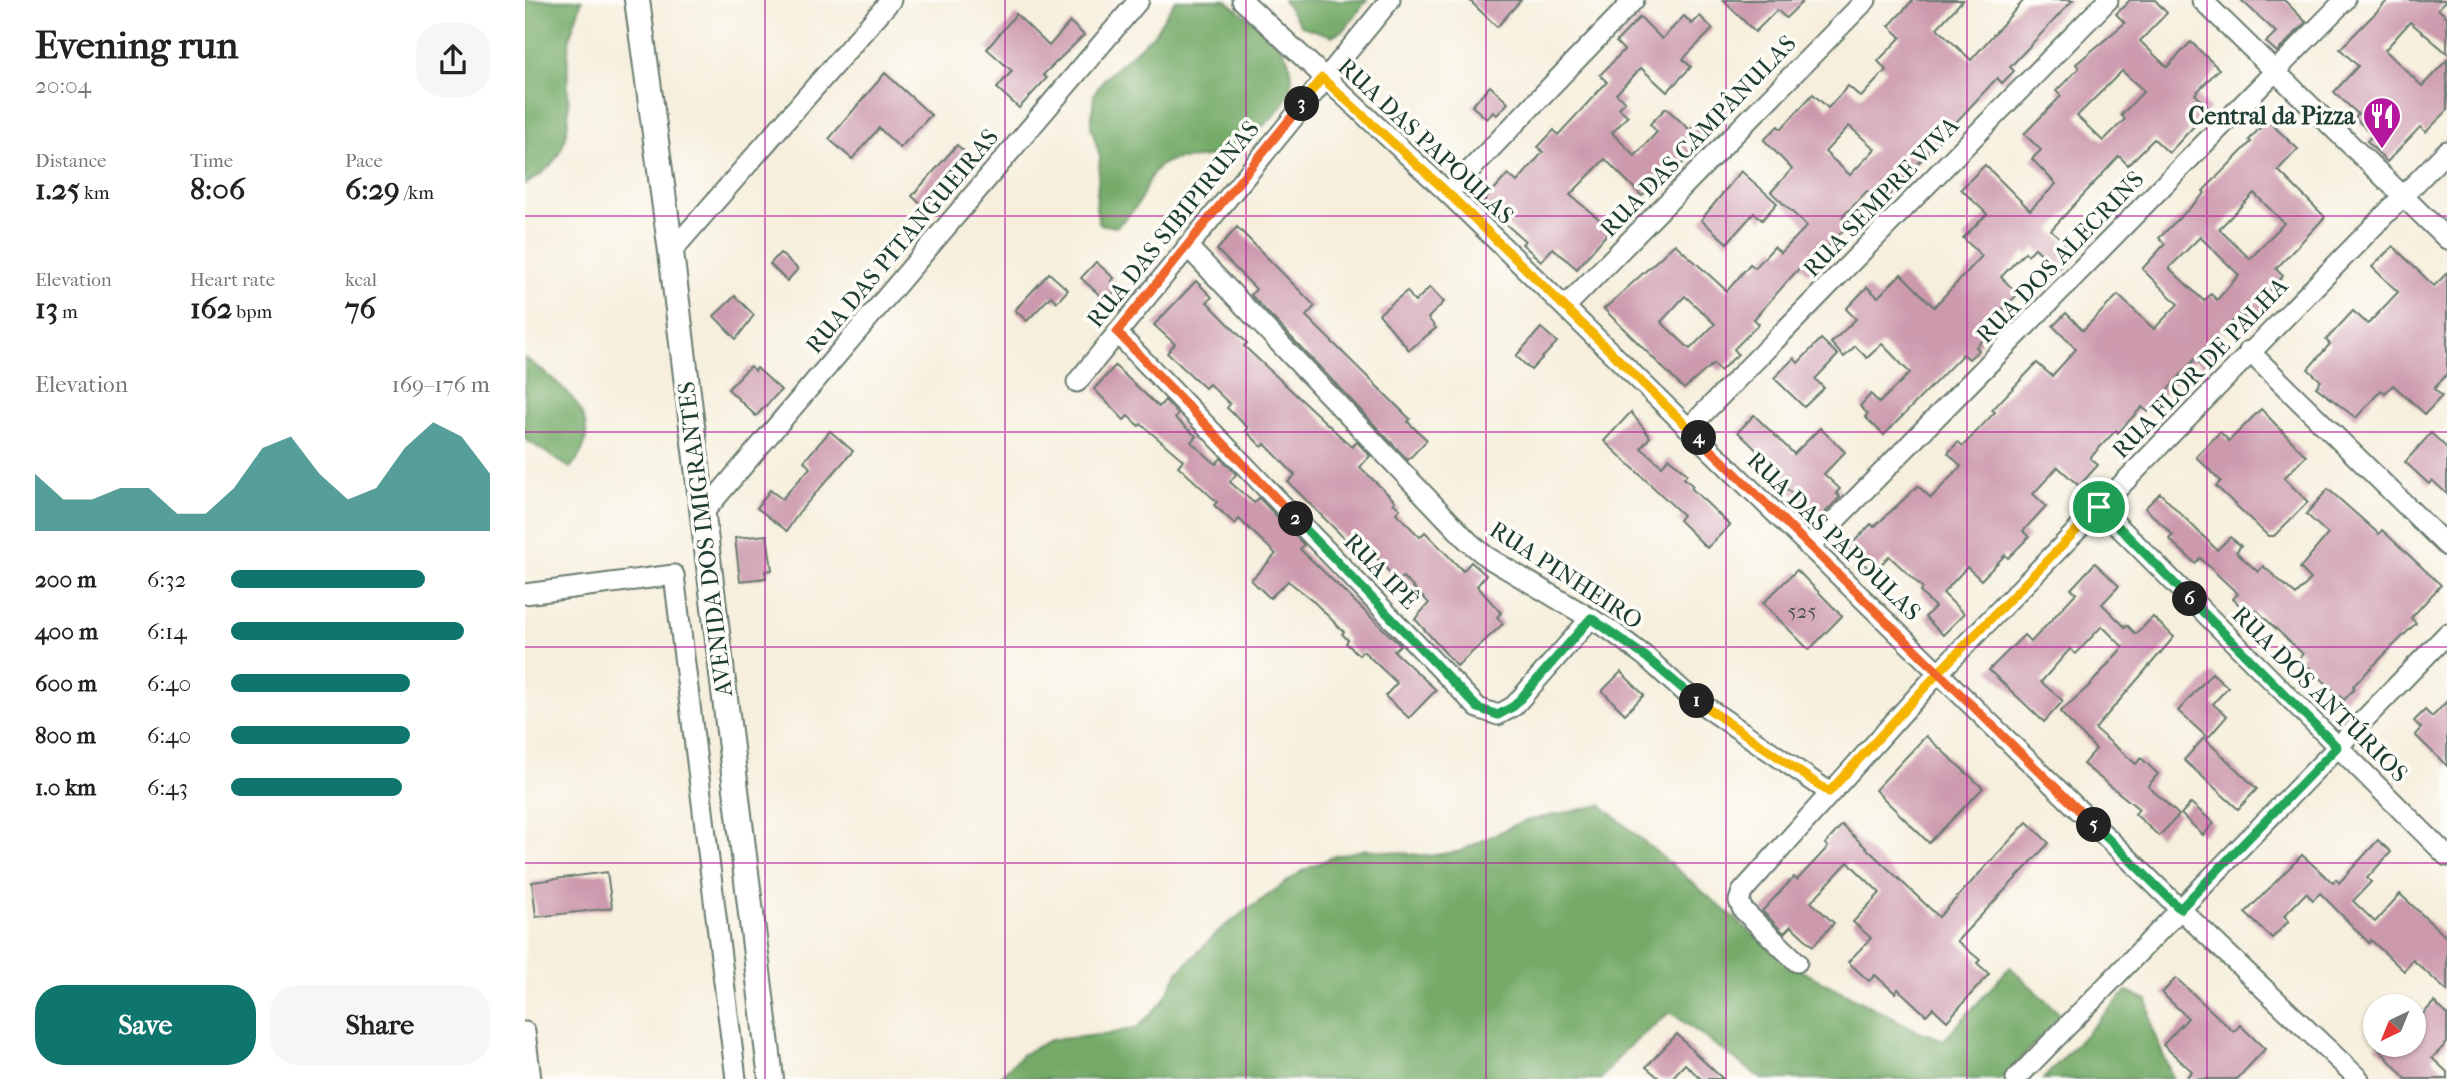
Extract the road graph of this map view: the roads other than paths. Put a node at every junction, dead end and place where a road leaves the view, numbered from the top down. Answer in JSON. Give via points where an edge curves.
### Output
{"nodes":[{"id":1,"x":891,"y":0,"type":"edge"},
{"id":2,"x":1139,"y":0,"type":"edge"},
{"id":3,"x":1242,"y":0,"type":"edge"},
{"id":4,"x":1390,"y":0,"type":"edge"},
{"id":5,"x":1634,"y":0,"type":"edge"},
{"id":6,"x":1866,"y":0,"type":"edge"},
{"id":7,"x":2108,"y":0,"type":"edge"},
{"id":8,"x":2203,"y":0,"type":"edge"},
{"id":9,"x":2345,"y":0,"type":"edge"},
{"id":10,"x":637,"y":1,"type":"edge"},
{"id":11,"x":2276,"y":71,"type":"junction"},
{"id":12,"x":1322,"y":78,"type":"junction"},
{"id":13,"x":2447,"y":151,"type":"edge"},
{"id":14,"x":1448,"y":193,"type":"junction"},
{"id":15,"x":2402,"y":196,"type":"junction"},
{"id":16,"x":2447,"y":239,"type":"edge"},
{"id":17,"x":1187,"y":246,"type":"junction"},
{"id":18,"x":671,"y":252,"type":"junction"},
{"id":19,"x":1565,"y":307,"type":"junction"},
{"id":20,"x":1117,"y":332,"type":"junction"},
{"id":21,"x":2249,"y":351,"type":"junction"},
{"id":22,"x":1077,"y":382,"type":"dead end"},
{"id":23,"x":1689,"y":428,"type":"junction"},
{"id":24,"x":2099,"y":507,"type":"junction"},
{"id":25,"x":702,"y":514,"type":"junction"},
{"id":26,"x":2447,"y":546,"type":"edge"},
{"id":27,"x":1809,"y":547,"type":"junction"},
{"id":28,"x":525,"y":594,"type":"edge"},
{"id":29,"x":1591,"y":618,"type":"junction"},
{"id":30,"x":2447,"y":634,"type":"edge"},
{"id":31,"x":1939,"y":672,"type":"junction"},
{"id":32,"x":2337,"y":747,"type":"junction"},
{"id":33,"x":1829,"y":792,"type":"junction"},
{"id":34,"x":2447,"y":856,"type":"edge"},
{"id":35,"x":2180,"y":909,"type":"junction"},
{"id":36,"x":1797,"y":962,"type":"dead end"},
{"id":37,"x":525,"y":1032,"type":"edge"},
{"id":38,"x":531,"y":1079,"type":"edge"},
{"id":39,"x":736,"y":1079,"type":"edge"},
{"id":40,"x":771,"y":1079,"type":"edge"},
{"id":41,"x":2015,"y":1079,"type":"edge"},
{"id":42,"x":2359,"y":1079,"type":"edge"}],
"edges":[{"from":1,"to":18,"type":"street"},
{"from":2,"to":25,"type":"street","name":"RUA DAS PITANGUEIRAS"},
{"from":3,"to":12,"type":"street","name":"RUA DAS PAPOULAS"},
{"from":4,"to":12,"type":"street","name":"RUA DAS SIBIPIRUNAS"},
{"from":5,"to":14,"type":"street"},
{"from":6,"to":19,"type":"street","name":"RUA DAS CAMPÂNULAS"},
{"from":7,"to":23,"type":"street","name":"RUA SEMPRE VIVA"},
{"from":8,"to":11,"type":"street"},
{"from":9,"to":11,"type":"street","name":"RUA DOS ALECRINS"},
{"from":10,"to":18,"type":"street","name":"AVENIDA DOS IMIGRANTES"},
{"from":11,"to":15,"type":"street"},
{"from":11,"to":27,"type":"street","name":"RUA DOS ALECRINS"},
{"from":12,"to":14,"type":"street","name":"RUA DAS PAPOULAS"},
{"from":12,"to":17,"type":"street","name":"RUA DAS SIBIPIRUNAS"},
{"from":13,"to":15,"type":"street","name":"RUA FLOR DE PALHA"},
{"from":14,"to":19,"type":"street","name":"RUA DAS PAPOULAS"},
{"from":15,"to":16,"type":"street"},
{"from":15,"to":21,"type":"street","name":"RUA FLOR DE PALHA"},
{"from":17,"to":20,"type":"street","name":"RUA DAS SIBIPIRUNAS"},
{"from":17,"to":29,"type":"street","name":"RUA PINHEIRO","via":[[1469,542]]},
{"from":18,"to":25,"type":"street","name":"AVENIDA DOS IMIGRANTES"},
{"from":19,"to":23,"type":"street","name":"RUA DAS PAPOULAS"},
{"from":20,"to":22,"type":"street","name":"RUA DAS SIBIPIRUNAS"},
{"from":20,"to":29,"type":"street","name":"RUA IPÊ","via":[[1478,708],[1498,715],[1514,706]]},
{"from":21,"to":24,"type":"street","name":"RUA FLOR DE PALHA"},
{"from":21,"to":26,"type":"street"},
{"from":23,"to":27,"type":"street","name":"RUA DAS PAPOULAS"},
{"from":24,"to":31,"type":"street","name":"RUA FLOR DE PALHA"},
{"from":24,"to":32,"type":"street","name":"RUA DOS ANTÚRIOS"},
{"from":25,"to":40,"type":"street","name":"AVENIDA DOS IMIGRANTES"},
{"from":27,"to":31,"type":"street","name":"RUA DAS PAPOULAS"},
{"from":28,"to":39,"type":"street","via":[[674,575]]},
{"from":29,"to":33,"type":"street","name":"RUA PINHEIRO","via":[[1646,657],[1683,691]]},
{"from":30,"to":32,"type":"street"},
{"from":31,"to":33,"type":"street","name":"RUA FLOR DE PALHA"},
{"from":31,"to":35,"type":"street","name":"RUA DAS PAPOULAS"},
{"from":32,"to":34,"type":"street","name":"RUA DOS ANTÚRIOS"},
{"from":32,"to":35,"type":"street"},
{"from":33,"to":36,"type":"street","name":"RUA FLOR DE PALHA","via":[[1742,891],[1739,901],[1742,910]]},
{"from":35,"to":41,"type":"street"},
{"from":35,"to":42,"type":"street","name":"RUA DAS PAPOULAS"},
{"from":37,"to":38,"type":"street"}]}
